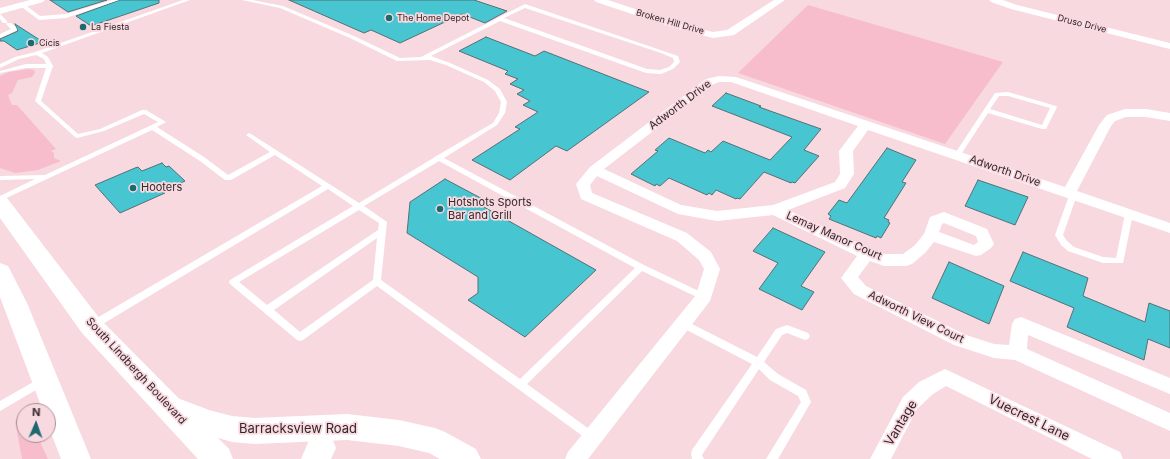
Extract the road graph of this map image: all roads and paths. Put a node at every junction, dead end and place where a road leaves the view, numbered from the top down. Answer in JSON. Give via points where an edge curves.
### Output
{"nodes":[{"id":1,"x":40,"y":0,"type":"edge"},
{"id":2,"x":116,"y":0,"type":"edge"},
{"id":3,"x":188,"y":0,"type":"edge"},
{"id":4,"x":244,"y":0,"type":"edge"},
{"id":5,"x":599,"y":0,"type":"edge"},
{"id":6,"x":780,"y":0,"type":"edge"},
{"id":7,"x":994,"y":0,"type":"edge"},
{"id":8,"x":22,"y":5,"type":"junction"},
{"id":9,"x":0,"y":11,"type":"edge"},
{"id":10,"x":0,"y":16,"type":"edge"},
{"id":11,"x":501,"y":19,"type":"junction"},
{"id":12,"x":0,"y":36,"type":"edge"},
{"id":13,"x":1170,"y":46,"type":"edge"},
{"id":14,"x":37,"y":53,"type":"junction"},
{"id":15,"x":423,"y":58,"type":"junction"},
{"id":16,"x":50,"y":66,"type":"junction"},
{"id":17,"x":1,"y":70,"type":"edge"},
{"id":18,"x":986,"y":110,"type":"junction"},
{"id":19,"x":1170,"y":117,"type":"edge"},
{"id":20,"x":866,"y":125,"type":"junction"},
{"id":21,"x":152,"y":127,"type":"junction"},
{"id":22,"x":249,"y":135,"type":"dead end"},
{"id":23,"x":275,"y":152,"type":"junction"},
{"id":24,"x":958,"y":155,"type":"junction"},
{"id":25,"x":438,"y":157,"type":"junction"},
{"id":26,"x":595,"y":170,"type":"junction"},
{"id":27,"x":50,"y":176,"type":"junction"},
{"id":28,"x":0,"y":178,"type":"edge"},
{"id":29,"x":328,"y":186,"type":"junction"},
{"id":30,"x":1070,"y":194,"type":"junction"},
{"id":31,"x":0,"y":199,"type":"edge"},
{"id":32,"x":0,"y":203,"type":"edge"},
{"id":33,"x":358,"y":206,"type":"junction"},
{"id":34,"x":775,"y":210,"type":"junction"},
{"id":35,"x":1129,"y":214,"type":"junction"},
{"id":36,"x":1170,"y":228,"type":"edge"},
{"id":37,"x":382,"y":231,"type":"junction"},
{"id":38,"x":932,"y":235,"type":"dead end"},
{"id":39,"x":867,"y":254,"type":"junction"},
{"id":40,"x":641,"y":267,"type":"junction"},
{"id":41,"x":0,"y":272,"type":"edge"},
{"id":42,"x":377,"y":281,"type":"junction"},
{"id":43,"x":704,"y":297,"type":"junction"},
{"id":44,"x":266,"y":310,"type":"junction"},
{"id":45,"x":684,"y":324,"type":"junction"},
{"id":46,"x":91,"y":326,"type":"junction"},
{"id":47,"x":805,"y":336,"type":"dead end"},
{"id":48,"x":1017,"y":353,"type":"junction"},
{"id":49,"x":758,"y":362,"type":"junction"},
{"id":50,"x":945,"y":377,"type":"joint"},
{"id":51,"x":44,"y":380,"type":"junction"},
{"id":52,"x":520,"y":385,"type":"junction"},
{"id":53,"x":1170,"y":386,"type":"edge"},
{"id":54,"x":0,"y":406,"type":"edge"},
{"id":55,"x":171,"y":408,"type":"junction"},
{"id":56,"x":1170,"y":422,"type":"edge"},
{"id":57,"x":379,"y":431,"type":"junction"},
{"id":58,"x":592,"y":437,"type":"junction"},
{"id":59,"x":314,"y":455,"type":"edge"},
{"id":60,"x":76,"y":459,"type":"edge"},
{"id":61,"x":218,"y":459,"type":"edge"},
{"id":62,"x":466,"y":459,"type":"edge"},
{"id":63,"x":575,"y":459,"type":"edge"},
{"id":64,"x":698,"y":459,"type":"edge"},
{"id":65,"x":772,"y":459,"type":"edge"},
{"id":66,"x":880,"y":459,"type":"edge"},
{"id":67,"x":1113,"y":459,"type":"edge"}],
"edges":[{"from":1,"to":8,"type":"street"},
{"from":2,"to":8,"type":"lane","via":[[66,16],[39,18]]},
{"from":3,"to":14,"type":"lane"},
{"from":4,"to":15,"type":"lane","via":[[281,7],[399,60]]},
{"from":5,"to":6,"type":"street","name":"Broken Hill Drive","via":[[713,35],[730,33]]},
{"from":7,"to":13,"type":"street","name":"Druso Drive"},
{"from":8,"to":9,"type":"street"},
{"from":10,"to":12,"type":"lane","via":[[14,28]]},
{"from":11,"to":11,"type":"lane","via":[[524,5],[663,52],[676,57],[677,62],[661,72],[646,72]]},
{"from":11,"to":15,"type":"lane"},
{"from":14,"to":16,"type":"lane","via":[[46,58]]},
{"from":14,"to":17,"type":"lane"},
{"from":15,"to":25,"type":"lane","via":[[437,60],[486,81],[498,90],[504,102],[502,113],[495,124]]},
{"from":16,"to":17,"type":"lane"},
{"from":16,"to":21,"type":"lane","via":[[38,101],[77,136],[102,130],[144,111],[163,122]]},
{"from":18,"to":18,"type":"lane","via":[[1044,128],[1054,107],[1008,94],[997,94]]},
{"from":18,"to":24,"type":"lane"},
{"from":19,"to":30,"type":"street","via":[[1124,113],[1111,118]]},
{"from":20,"to":24,"type":"street","name":"Adworth Drive"},
{"from":20,"to":26,"type":"street","name":"Adworth Drive","via":[[732,79],[719,79],[710,81]]},
{"from":20,"to":34,"type":"street","via":[[846,151],[846,174],[840,185]]},
{"from":21,"to":23,"type":"lane","via":[[202,158],[228,178]]},
{"from":21,"to":27,"type":"lane"},
{"from":22,"to":23,"type":"lane"},
{"from":23,"to":29,"type":"lane"},
{"from":24,"to":30,"type":"street","name":"Adworth Drive"},
{"from":25,"to":33,"type":"lane"},
{"from":25,"to":40,"type":"lane"},
{"from":26,"to":34,"type":"street","via":[[678,209],[717,216]]},
{"from":26,"to":43,"type":"street","name":"Adworth Drive","via":[[583,184],[586,196],[682,237],[705,256],[712,269]]},
{"from":27,"to":28,"type":"lane"},
{"from":27,"to":31,"type":"lane"},
{"from":29,"to":33,"type":"lane"},
{"from":29,"to":46,"type":"lane"},
{"from":30,"to":35,"type":"street","name":"Adworth Drive"},
{"from":30,"to":35,"type":"lane","via":[[1058,235],[1071,249],[1103,260],[1120,261]]},
{"from":32,"to":46,"type":"main road","name":"South Lindbergh Boulevard"},
{"from":33,"to":37,"type":"lane","via":[[383,222]]},
{"from":33,"to":44,"type":"lane","via":[[233,282]]},
{"from":34,"to":39,"type":"street","name":"Lemay Manor Court"},
{"from":35,"to":36,"type":"street","name":"Adworth Drive"},
{"from":37,"to":42,"type":"lane"},
{"from":37,"to":44,"type":"lane"},
{"from":38,"to":39,"type":"street","name":"Lemay Manor Court","via":[[906,260],[884,260]]},
{"from":39,"to":48,"type":"street","name":"Adworth View Court","via":[[849,278],[860,290],[960,340],[994,351]]},
{"from":40,"to":43,"type":"lane"},
{"from":40,"to":52,"type":"lane"},
{"from":41,"to":51,"type":"main road","via":[[15,303]]},
{"from":42,"to":44,"type":"lane","via":[[300,337]]},
{"from":42,"to":52,"type":"lane"},
{"from":43,"to":45,"type":"street","name":"Adworth Drive"},
{"from":45,"to":49,"type":"lane"},
{"from":45,"to":58,"type":"street","name":"Adworth Drive"},
{"from":46,"to":55,"type":"main road","name":"South Lindbergh Boulevard"},
{"from":47,"to":49,"type":"lane","via":[[787,329],[779,332]]},
{"from":48,"to":53,"type":"street","via":[[1021,324]]},
{"from":48,"to":56,"type":"street","name":"Adworth View Court"},
{"from":49,"to":64,"type":"lane","via":[[696,454]]},
{"from":49,"to":65,"type":"lane","via":[[774,377],[802,393],[806,402]]},
{"from":50,"to":66,"type":"street","name":"Vantage","via":[[926,388],[910,403]]},
{"from":50,"to":67,"type":"street","name":"Vuecrest Lane"},
{"from":51,"to":54,"type":"lane"},
{"from":51,"to":60,"type":"main road"},
{"from":52,"to":58,"type":"lane"},
{"from":55,"to":57,"type":"street","name":"Barracksview Road","via":[[232,429],[260,431],[347,427]]},
{"from":55,"to":61,"type":"main road","name":"South Lindbergh Boulevard"},
{"from":57,"to":59,"type":"street","name":"Barracksview Road","via":[[336,440]]},
{"from":57,"to":62,"type":"street","name":"Barracksview Road","via":[[434,442]]},
{"from":58,"to":63,"type":"street","name":"Adworth Drive"}]}
